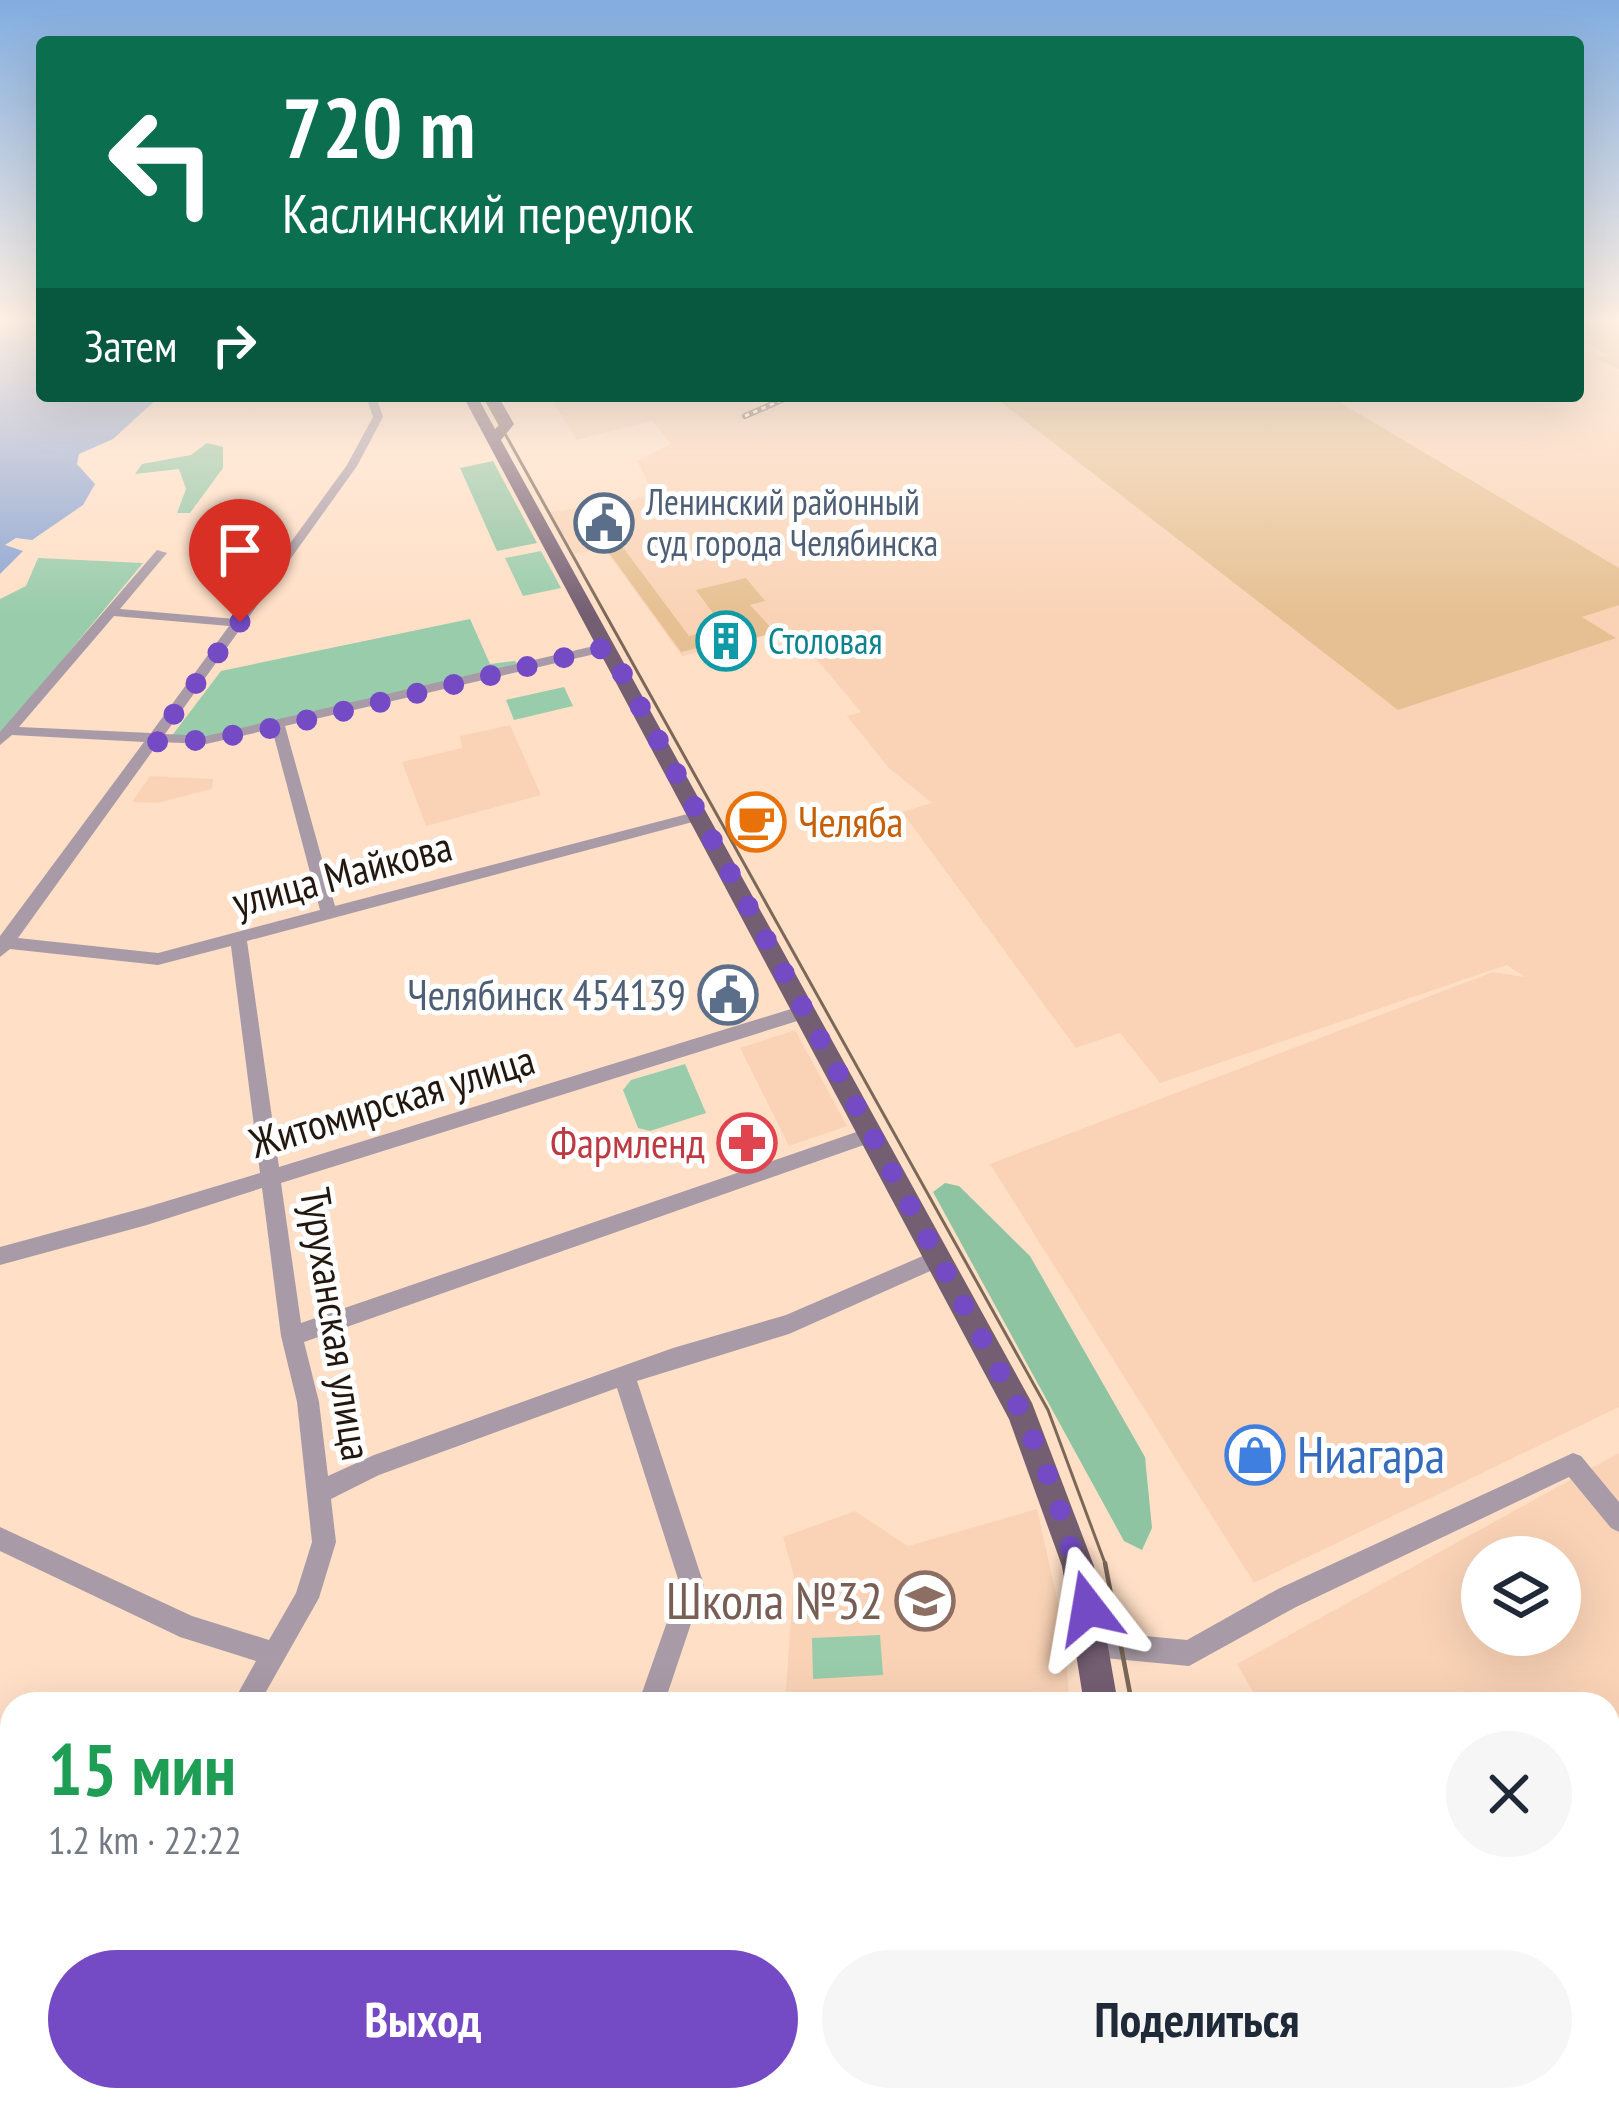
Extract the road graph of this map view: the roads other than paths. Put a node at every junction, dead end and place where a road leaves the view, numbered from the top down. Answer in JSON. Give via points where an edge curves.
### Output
{"nodes":[{"id":1,"x":378,"y":418,"type":"edge"},
{"id":2,"x":482,"y":418,"type":"edge"},
{"id":3,"x":503,"y":418,"type":"edge"},
{"id":4,"x":494,"y":439,"type":"junction"},
{"id":5,"x":161,"y":553,"type":"dead end"},
{"id":6,"x":113,"y":612,"type":"junction"},
{"id":7,"x":240,"y":622,"type":"junction"},
{"id":8,"x":608,"y":647,"type":"junction"},
{"id":9,"x":278,"y":727,"type":"junction"},
{"id":10,"x":5,"y":736,"type":"edge"},
{"id":11,"x":154,"y":742,"type":"junction"},
{"id":12,"x":699,"y":816,"type":"junction"},
{"id":13,"x":329,"y":914,"type":"junction"},
{"id":14,"x":238,"y":939,"type":"junction"},
{"id":15,"x":2,"y":946,"type":"edge"},
{"id":16,"x":804,"y":1012,"type":"junction"},
{"id":17,"x":871,"y":1135,"type":"junction"},
{"id":18,"x":270,"y":1176,"type":"junction"},
{"id":19,"x":0,"y":1256,"type":"edge"},
{"id":20,"x":939,"y":1258,"type":"junction"},
{"id":21,"x":292,"y":1336,"type":"junction"},
{"id":22,"x":625,"y":1378,"type":"junction"},
{"id":23,"x":320,"y":1492,"type":"junction"},
{"id":24,"x":1619,"y":1520,"type":"edge"},
{"id":25,"x":0,"y":1539,"type":"edge"},
{"id":26,"x":1094,"y":1644,"type":"junction"},
{"id":27,"x":274,"y":1654,"type":"junction"},
{"id":28,"x":252,"y":1692,"type":"edge"},
{"id":29,"x":655,"y":1692,"type":"edge"},
{"id":30,"x":1100,"y":1692,"type":"edge"}],
"edges":[{"from":1,"to":7,"type":"street"},
{"from":2,"to":4,"type":"main road"},
{"from":3,"to":4,"type":"main road"},
{"from":4,"to":8,"type":"main road"},
{"from":5,"to":6,"type":"street"},
{"from":6,"to":7,"type":"street"},
{"from":6,"to":10,"type":"street"},
{"from":7,"to":11,"type":"street"},
{"from":8,"to":9,"type":"street"},
{"from":8,"to":12,"type":"main road"},
{"from":9,"to":11,"type":"street"},
{"from":9,"to":13,"type":"street"},
{"from":10,"to":11,"type":"street"},
{"from":11,"to":15,"type":"street"},
{"from":12,"to":13,"type":"street","name":"улица Майкова"},
{"from":12,"to":16,"type":"main road"},
{"from":13,"to":14,"type":"street","name":"улица Майкова"},
{"from":14,"to":15,"type":"street","name":"улица Майкова","via":[[145,960]]},
{"from":14,"to":18,"type":"street","name":"Туруханская улица"},
{"from":16,"to":17,"type":"main road"},
{"from":16,"to":18,"type":"street","name":"Житомирская улица"},
{"from":17,"to":20,"type":"main road"},
{"from":17,"to":21,"type":"street"},
{"from":18,"to":19,"type":"street","name":"Житомирская улица"},
{"from":18,"to":21,"type":"street","name":"Туруханская улица"},
{"from":20,"to":22,"type":"street","via":[[789,1324]]},
{"from":20,"to":26,"type":"main road","via":[[1040,1452]]},
{"from":21,"to":23,"type":"street","name":"Туруханская улица"},
{"from":22,"to":23,"type":"street"},
{"from":22,"to":29,"type":"street","via":[[692,1585]]},
{"from":23,"to":27,"type":"street","name":"Туруханская улица","via":[[319,1571]]},
{"from":24,"to":26,"type":"street","via":[[1573,1464],[1287,1598],[1189,1653]]},
{"from":25,"to":27,"type":"street","via":[[189,1628]]},
{"from":26,"to":30,"type":"main road"},
{"from":27,"to":28,"type":"street","name":"Туруханская улица"}]}
